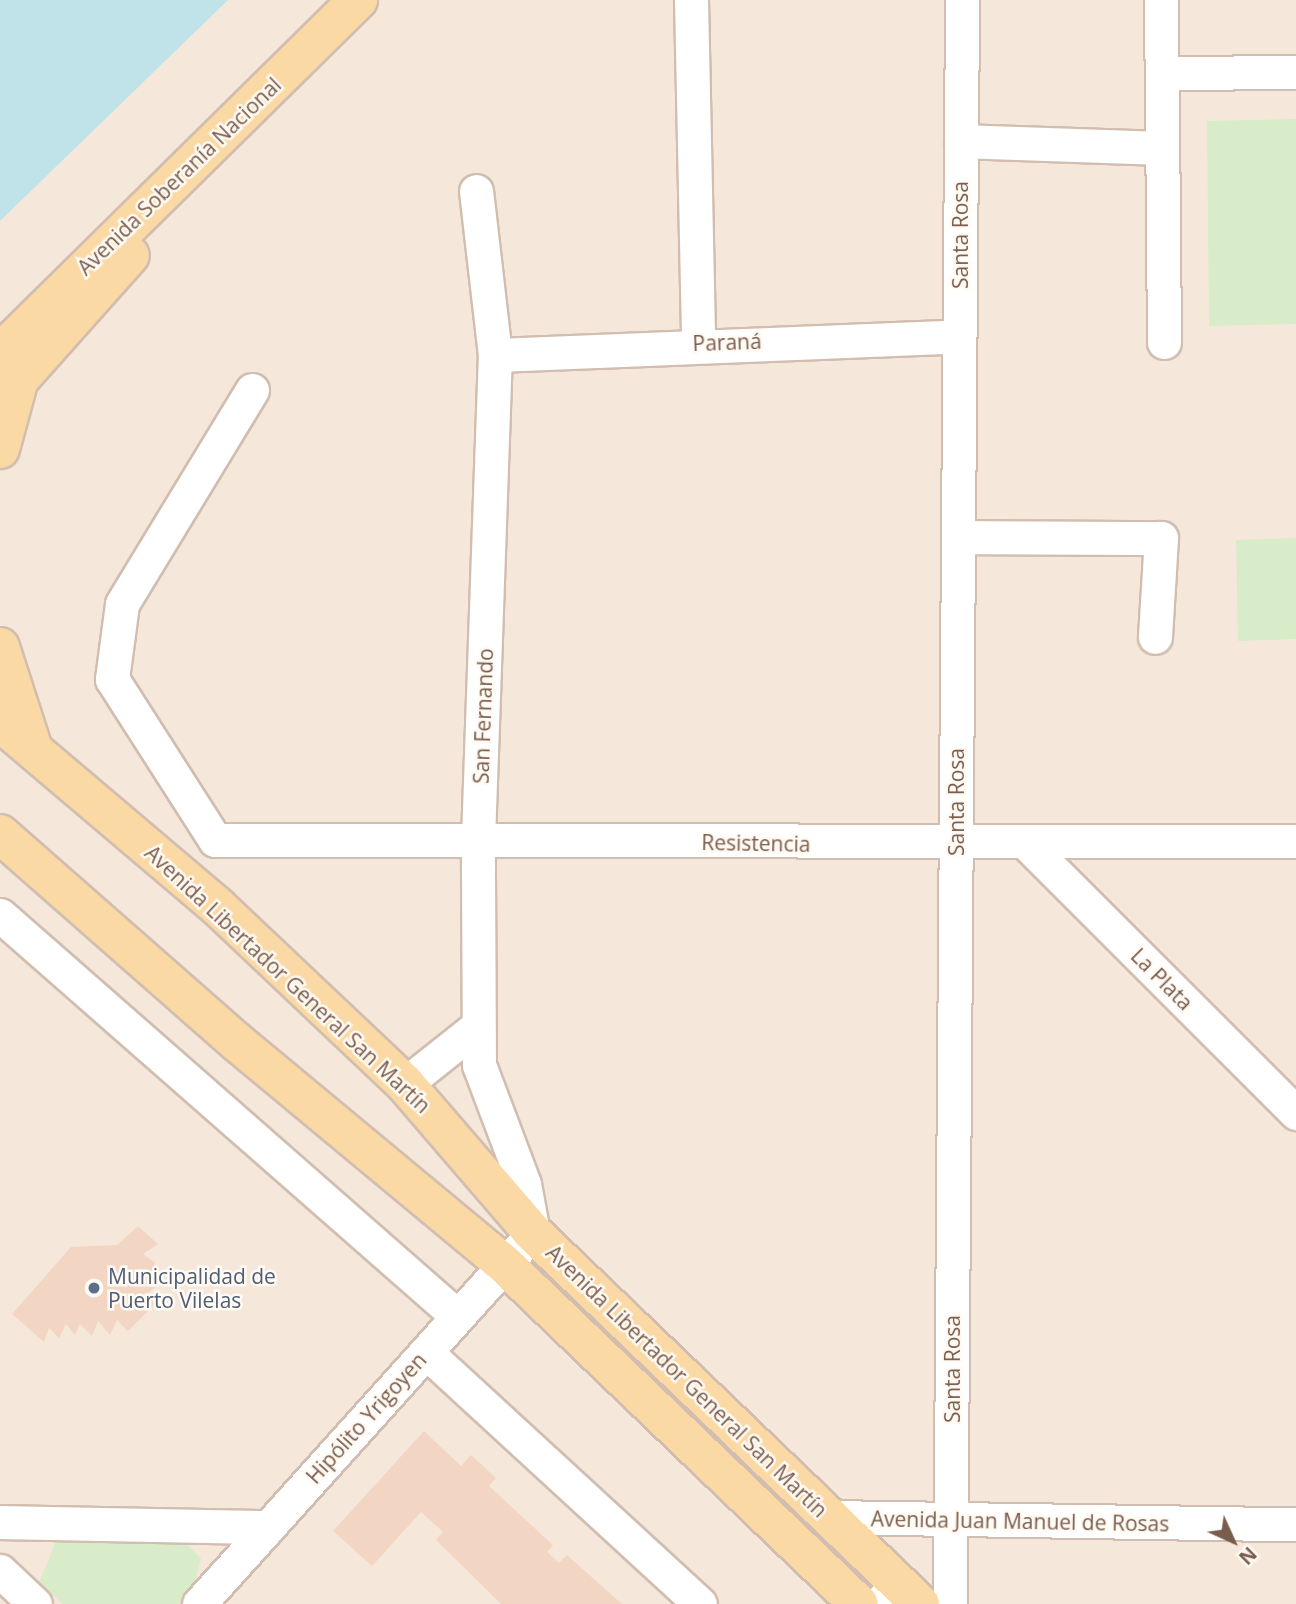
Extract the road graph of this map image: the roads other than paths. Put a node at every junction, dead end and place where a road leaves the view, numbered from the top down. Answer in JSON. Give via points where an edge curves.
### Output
{"nodes":[{"id":1,"x":358,"y":0,"type":"edge"},
{"id":2,"x":691,"y":0,"type":"edge"},
{"id":3,"x":962,"y":0,"type":"edge"},
{"id":4,"x":1161,"y":0,"type":"edge"},
{"id":5,"x":1296,"y":72,"type":"edge"},
{"id":6,"x":1162,"y":73,"type":"junction"},
{"id":7,"x":961,"y":141,"type":"junction"},
{"id":8,"x":1161,"y":148,"type":"junction"},
{"id":9,"x":476,"y":191,"type":"dead end"},
{"id":10,"x":959,"y":336,"type":"junction"},
{"id":11,"x":698,"y":342,"type":"junction"},
{"id":12,"x":1164,"y":342,"type":"dead end"},
{"id":13,"x":495,"y":355,"type":"junction"},
{"id":14,"x":6,"y":378,"type":"edge"},
{"id":15,"x":252,"y":390,"type":"dead end"},
{"id":16,"x":0,"y":449,"type":"edge"},
{"id":17,"x":958,"y":537,"type":"junction"},
{"id":18,"x":1155,"y":637,"type":"dead end"},
{"id":19,"x":0,"y":647,"type":"edge"},
{"id":20,"x":0,"y":722,"type":"edge"},
{"id":21,"x":33,"y":746,"type":"junction"},
{"id":22,"x":0,"y":834,"type":"edge"},
{"id":23,"x":478,"y":839,"type":"junction"},
{"id":24,"x":1296,"y":841,"type":"edge"},
{"id":25,"x":956,"y":845,"type":"junction"},
{"id":26,"x":1028,"y":845,"type":"junction"},
{"id":27,"x":0,"y":915,"type":"edge"},
{"id":28,"x":478,"y":1026,"type":"junction"},
{"id":29,"x":405,"y":1084,"type":"junction"},
{"id":30,"x":1296,"y":1113,"type":"edge"},
{"id":31,"x":534,"y":1233,"type":"junction"},
{"id":32,"x":505,"y":1265,"type":"junction"},
{"id":33,"x":458,"y":1317,"type":"junction"},
{"id":34,"x":426,"y":1352,"type":"junction"},
{"id":35,"x":828,"y":1517,"type":"junction"},
{"id":36,"x":951,"y":1521,"type":"junction"},
{"id":37,"x":0,"y":1522,"type":"edge"},
{"id":38,"x":1296,"y":1524,"type":"edge"},
{"id":39,"x":268,"y":1527,"type":"junction"},
{"id":40,"x":0,"y":1571,"type":"edge"},
{"id":41,"x":899,"y":1597,"type":"edge"},
{"id":42,"x":35,"y":1604,"type":"edge"},
{"id":43,"x":199,"y":1604,"type":"edge"},
{"id":44,"x":701,"y":1604,"type":"edge"},
{"id":45,"x":859,"y":1604,"type":"edge"},
{"id":46,"x":950,"y":1604,"type":"edge"}],
"edges":[{"from":1,"to":14,"type":"main road","name":"Avenida Soberanía Nacional","via":[[208,149],[159,223]]},
{"from":2,"to":11,"type":"street"},
{"from":3,"to":7,"type":"street","name":"Santa Rosa"},
{"from":4,"to":6,"type":"street"},
{"from":5,"to":6,"type":"street"},
{"from":6,"to":8,"type":"street"},
{"from":7,"to":8,"type":"street"},
{"from":7,"to":10,"type":"street","name":"Santa Rosa"},
{"from":8,"to":12,"type":"street"},
{"from":9,"to":13,"type":"street","name":"San Fernando"},
{"from":10,"to":11,"type":"street","name":"Paraná"},
{"from":10,"to":17,"type":"street","name":"Santa Rosa"},
{"from":11,"to":13,"type":"street","name":"Paraná"},
{"from":13,"to":23,"type":"street","name":"San Fernando"},
{"from":14,"to":16,"type":"main road"},
{"from":15,"to":23,"type":"street","name":"Resistencia","via":[[122,604],[112,679],[215,840]]},
{"from":17,"to":18,"type":"street","via":[[1161,538]]},
{"from":17,"to":25,"type":"street","name":"Santa Rosa"},
{"from":19,"to":21,"type":"main road"},
{"from":20,"to":21,"type":"main road","name":"Avenida Libertador General San Martín"},
{"from":21,"to":29,"type":"main road","name":"Avenida Libertador General San Martín","via":[[218,907]]},
{"from":22,"to":32,"type":"main road","name":"Avenida Libertador General San Martín","via":[[238,1044]]},
{"from":23,"to":25,"type":"street","name":"Resistencia"},
{"from":23,"to":28,"type":"street","name":"San Fernando"},
{"from":24,"to":26,"type":"street","name":"Resistencia"},
{"from":25,"to":26,"type":"street","name":"Resistencia"},
{"from":25,"to":36,"type":"street","name":"Santa Rosa"},
{"from":26,"to":30,"type":"street","name":"La Plata"},
{"from":27,"to":33,"type":"street"},
{"from":28,"to":29,"type":"street"},
{"from":28,"to":31,"type":"street","name":"San Fernando","via":[[479,1065],[524,1184]]},
{"from":29,"to":31,"type":"main road","name":"Avenida Libertador General San Martín"},
{"from":31,"to":32,"type":"street","name":"Hipólito Yrigoyen"},
{"from":31,"to":35,"type":"main road","name":"Avenida Libertador General San Martín"},
{"from":32,"to":33,"type":"street","name":"Hipólito Yrigoyen"},
{"from":32,"to":45,"type":"main road","name":"Avenida Libertador General San Martín"},
{"from":33,"to":34,"type":"street","name":"Hipólito Yrigoyen"},
{"from":34,"to":39,"type":"street","name":"Hipólito Yrigoyen"},
{"from":34,"to":44,"type":"street"},
{"from":35,"to":36,"type":"street","name":"Avenida Juan Manuel de Rosas"},
{"from":35,"to":41,"type":"main road","name":"Avenida Libertador General San Martín"},
{"from":36,"to":38,"type":"street","name":"Avenida Juan Manuel de Rosas"},
{"from":36,"to":46,"type":"street","name":"Santa Rosa"},
{"from":37,"to":39,"type":"street"},
{"from":39,"to":43,"type":"street","name":"Hipólito Yrigoyen"},
{"from":40,"to":42,"type":"street"}]}
